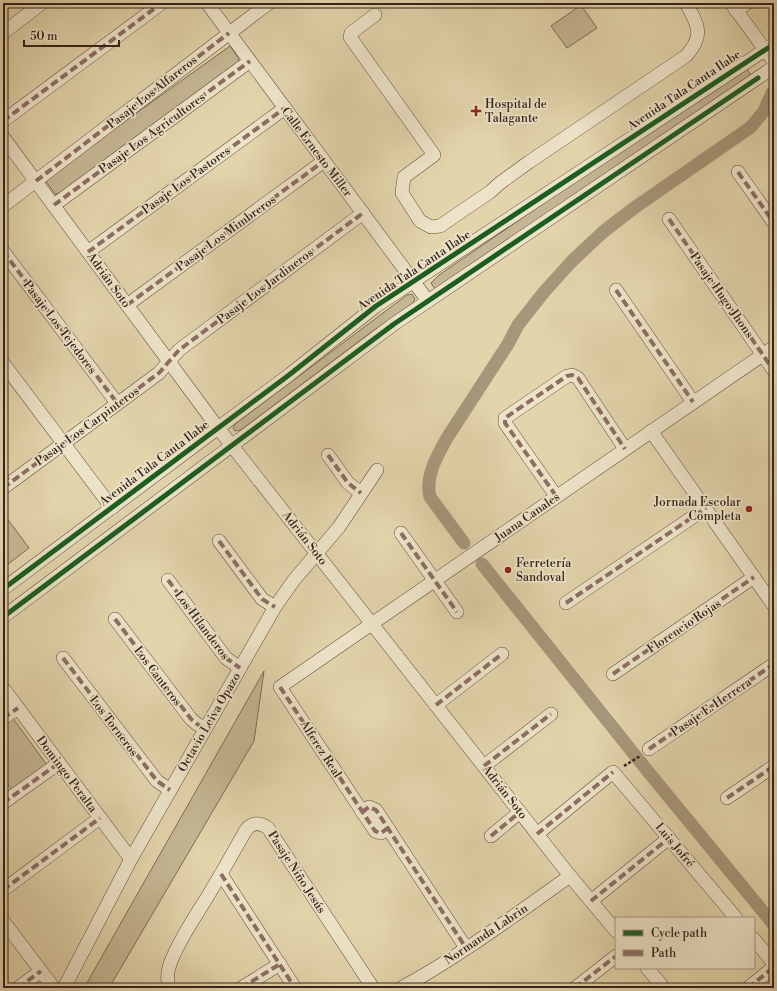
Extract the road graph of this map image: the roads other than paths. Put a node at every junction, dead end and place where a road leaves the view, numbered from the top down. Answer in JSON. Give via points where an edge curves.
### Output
{"nodes":[{"id":1,"x":42,"y":3,"type":"edge"},
{"id":2,"x":162,"y":3,"type":"edge"},
{"id":3,"x":207,"y":3,"type":"edge"},
{"id":4,"x":269,"y":3,"type":"edge"},
{"id":5,"x":686,"y":3,"type":"edge"},
{"id":6,"x":747,"y":3,"type":"edge"},
{"id":7,"x":733,"y":7,"type":"edge"},
{"id":8,"x":375,"y":15,"type":"dead end"},
{"id":9,"x":3,"y":33,"type":"edge"},
{"id":10,"x":229,"y":33,"type":"junction"},
{"id":11,"x":769,"y":47,"type":"edge"},
{"id":12,"x":250,"y":61,"type":"junction"},
{"id":13,"x":774,"y":62,"type":"edge"},
{"id":14,"x":774,"y":67,"type":"edge"},
{"id":15,"x":285,"y":108,"type":"junction"},
{"id":16,"x":3,"y":120,"type":"edge"},
{"id":17,"x":3,"y":137,"type":"edge"},
{"id":18,"x":324,"y":161,"type":"junction"},
{"id":19,"x":738,"y":172,"type":"dead end"},
{"id":20,"x":36,"y":181,"type":"junction"},
{"id":21,"x":54,"y":205,"type":"junction"},
{"id":22,"x":3,"y":206,"type":"edge"},
{"id":23,"x":363,"y":213,"type":"junction"},
{"id":24,"x":669,"y":219,"type":"dead end"},
{"id":25,"x":774,"y":223,"type":"edge"},
{"id":26,"x":3,"y":251,"type":"edge"},
{"id":27,"x":88,"y":252,"type":"junction"},
{"id":28,"x":414,"y":281,"type":"junction"},
{"id":29,"x":616,"y":290,"type":"dead end"},
{"id":30,"x":428,"y":301,"type":"junction"},
{"id":31,"x":128,"y":305,"type":"junction"},
{"id":32,"x":774,"y":347,"type":"edge"},
{"id":33,"x":763,"y":355,"type":"junction"},
{"id":34,"x":169,"y":362,"type":"junction"},
{"id":35,"x":3,"y":363,"type":"edge"},
{"id":36,"x":774,"y":371,"type":"edge"},
{"id":37,"x":694,"y":402,"type":"junction"},
{"id":38,"x":117,"y":403,"type":"junction"},
{"id":39,"x":218,"y":428,"type":"junction"},
{"id":40,"x":651,"y":431,"type":"junction"},
{"id":41,"x":63,"y":444,"type":"junction"},
{"id":42,"x":232,"y":446,"type":"junction"},
{"id":43,"x":625,"y":449,"type":"junction"},
{"id":44,"x":328,"y":455,"type":"dead end"},
{"id":45,"x":376,"y":470,"type":"dead end"},
{"id":46,"x":5,"y":481,"type":"edge"},
{"id":47,"x":361,"y":493,"type":"junction"},
{"id":48,"x":556,"y":496,"type":"junction"},
{"id":49,"x":112,"y":508,"type":"junction"},
{"id":50,"x":706,"y":508,"type":"junction"},
{"id":51,"x":401,"y":533,"type":"dead end"},
{"id":52,"x":219,"y":541,"type":"dead end"},
{"id":53,"x":317,"y":554,"type":"junction"},
{"id":54,"x":754,"y":577,"type":"junction"},
{"id":55,"x":168,"y":580,"type":"dead end"},
{"id":56,"x":435,"y":580,"type":"junction"},
{"id":57,"x":3,"y":589,"type":"edge"},
{"id":58,"x":566,"y":603,"type":"dead end"},
{"id":59,"x":774,"y":606,"type":"edge"},
{"id":60,"x":275,"y":607,"type":"junction"},
{"id":61,"x":457,"y":612,"type":"dead end"},
{"id":62,"x":3,"y":617,"type":"edge"},
{"id":63,"x":116,"y":619,"type":"dead end"},
{"id":64,"x":372,"y":624,"type":"junction"},
{"id":65,"x":502,"y":654,"type":"dead end"},
{"id":66,"x":63,"y":658,"type":"dead end"},
{"id":67,"x":774,"y":664,"type":"edge"},
{"id":68,"x":240,"y":668,"type":"junction"},
{"id":69,"x":613,"y":674,"type":"dead end"},
{"id":70,"x":280,"y":687,"type":"joint"},
{"id":71,"x":3,"y":688,"type":"edge"},
{"id":72,"x":436,"y":705,"type":"junction"},
{"id":73,"x":18,"y":708,"type":"junction"},
{"id":74,"x":551,"y":714,"type":"dead end"},
{"id":75,"x":3,"y":718,"type":"edge"},
{"id":76,"x":205,"y":728,"type":"junction"},
{"id":77,"x":645,"y":752,"type":"road end"},
{"id":78,"x":59,"y":763,"type":"junction"},
{"id":79,"x":484,"y":766,"type":"junction"},
{"id":80,"x":774,"y":766,"type":"edge"},
{"id":81,"x":170,"y":790,"type":"junction"},
{"id":82,"x":727,"y":798,"type":"dead end"},
{"id":83,"x":3,"y":802,"type":"edge"},
{"id":84,"x":520,"y":812,"type":"junction"},
{"id":85,"x":100,"y":818,"type":"junction"},
{"id":86,"x":537,"y":834,"type":"junction"},
{"id":87,"x":491,"y":836,"type":"dead end"},
{"id":88,"x":669,"y":838,"type":"junction"},
{"id":89,"x":130,"y":859,"type":"junction"},
{"id":90,"x":222,"y":874,"type":"junction"},
{"id":91,"x":570,"y":876,"type":"junction"},
{"id":92,"x":3,"y":890,"type":"edge"},
{"id":93,"x":591,"y":901,"type":"junction"},
{"id":94,"x":735,"y":917,"type":"edge"},
{"id":95,"x":3,"y":921,"type":"edge"},
{"id":96,"x":615,"y":929,"type":"edge"},
{"id":97,"x":755,"y":940,"type":"edge"},
{"id":98,"x":466,"y":948,"type":"junction"},
{"id":99,"x":615,"y":957,"type":"edge"},
{"id":100,"x":280,"y":964,"type":"junction"},
{"id":101,"x":774,"y":964,"type":"edge"},
{"id":102,"x":774,"y":967,"type":"edge"},
{"id":103,"x":648,"y":969,"type":"edge"},
{"id":104,"x":41,"y":971,"type":"junction"},
{"id":105,"x":18,"y":988,"type":"edge"},
{"id":106,"x":54,"y":988,"type":"edge"},
{"id":107,"x":64,"y":988,"type":"edge"},
{"id":108,"x":169,"y":988,"type":"edge"},
{"id":109,"x":241,"y":988,"type":"edge"},
{"id":110,"x":295,"y":988,"type":"edge"},
{"id":111,"x":373,"y":988,"type":"edge"},
{"id":112,"x":400,"y":988,"type":"edge"},
{"id":113,"x":575,"y":988,"type":"edge"},
{"id":114,"x":664,"y":988,"type":"edge"},
{"id":115,"x":748,"y":988,"type":"edge"}],
"edges":[{"from":1,"to":9,"type":"street"},
{"from":2,"to":16,"type":"street"},
{"from":3,"to":10,"type":"street","name":"Calle Ernesto Miller"},
{"from":4,"to":10,"type":"street","name":"Pasaje Los Alfareros"},
{"from":5,"to":8,"type":"street","via":[[696,22],[698,35],[695,46],[686,56],[529,162],[458,214],[440,226],[431,227],[420,221],[402,193],[402,186],[404,177],[434,155],[350,37],[351,33]]},
{"from":6,"to":7,"type":"street"},
{"from":7,"to":11,"type":"street"},
{"from":10,"to":12,"type":"street","name":"Calle Ernesto Miller"},
{"from":10,"to":20,"type":"street","name":"Pasaje Los Alfareros"},
{"from":11,"to":13,"type":"street"},
{"from":11,"to":28,"type":"street","name":"Avenida Tala Canta Ilabe"},
{"from":12,"to":15,"type":"street","name":"Calle Ernesto Miller"},
{"from":12,"to":21,"type":"street","name":"Pasaje Los Agricultores"},
{"from":14,"to":30,"type":"street"},
{"from":15,"to":18,"type":"street","name":"Calle Ernesto Miller"},
{"from":15,"to":27,"type":"street","name":"Pasaje Los Pastores"},
{"from":17,"to":20,"type":"street","name":"Adrián Soto"},
{"from":18,"to":23,"type":"street","name":"Calle Ernesto Miller"},
{"from":18,"to":31,"type":"street","name":"Pasaje Los Mimbreros"},
{"from":19,"to":25,"type":"street"},
{"from":20,"to":21,"type":"street","name":"Adrián Soto"},
{"from":20,"to":22,"type":"street","name":"Pasaje Los Alfareros"},
{"from":21,"to":27,"type":"street","name":"Adrián Soto"},
{"from":23,"to":28,"type":"street","name":"Calle Ernesto Miller"},
{"from":23,"to":34,"type":"street","name":"Pasaje Los Jardineros","via":[[179,350]]},
{"from":24,"to":33,"type":"street","name":"Pasaje Hugo Jhons"},
{"from":26,"to":38,"type":"street","name":"Pasaje Los Tejedores"},
{"from":27,"to":31,"type":"street","name":"Adrián Soto"},
{"from":28,"to":30,"type":"street","name":"Calle Ernesto Miller"},
{"from":28,"to":39,"type":"street","name":"Avenida Tala Canta Ilabe","via":[[376,306]]},
{"from":29,"to":37,"type":"street"},
{"from":30,"to":42,"type":"street"},
{"from":31,"to":34,"type":"street","name":"Adrián Soto"},
{"from":32,"to":33,"type":"street","name":"Juana Canales"},
{"from":33,"to":36,"type":"street","name":"Pasaje Hugo Jhons"},
{"from":33,"to":37,"type":"street","name":"Juana Canales"},
{"from":34,"to":38,"type":"street","name":"Pasaje Los Carpinteros","via":[[159,373]]},
{"from":34,"to":39,"type":"street","name":"Adrián Soto"},
{"from":35,"to":41,"type":"street"},
{"from":37,"to":40,"type":"street","name":"Juana Canales"},
{"from":38,"to":41,"type":"street","name":"Pasaje Los Carpinteros"},
{"from":39,"to":42,"type":"street","name":"Adrián Soto"},
{"from":39,"to":49,"type":"street","name":"Avenida Tala Canta Ilabe"},
{"from":40,"to":43,"type":"street","name":"Juana Canales"},
{"from":40,"to":50,"type":"street"},
{"from":41,"to":46,"type":"street","name":"Pasaje Los Carpinteros"},
{"from":41,"to":49,"type":"street"},
{"from":42,"to":53,"type":"street","name":"Adrián Soto"},
{"from":42,"to":62,"type":"street"},
{"from":43,"to":48,"type":"street","name":"Juana Canales"},
{"from":43,"to":48,"type":"street","via":[[578,378],[572,375],[505,418],[504,422]]},
{"from":44,"to":47,"type":"street","via":[[348,483]]},
{"from":45,"to":47,"type":"street","name":"Octavio Leiva Opazo"},
{"from":47,"to":53,"type":"street","name":"Octavio Leiva Opazo","via":[[339,527]]},
{"from":48,"to":56,"type":"street","name":"Juana Canales"},
{"from":49,"to":57,"type":"street","name":"Avenida Tala Canta Ilabe"},
{"from":50,"to":54,"type":"street"},
{"from":50,"to":58,"type":"street"},
{"from":51,"to":56,"type":"street"},
{"from":52,"to":60,"type":"street","via":[[262,598]]},
{"from":53,"to":60,"type":"street","name":"Octavio Leiva Opazo"},
{"from":53,"to":64,"type":"street","name":"Adrián Soto"},
{"from":54,"to":59,"type":"street"},
{"from":54,"to":69,"type":"street","name":"Florencio Rojas"},
{"from":55,"to":68,"type":"street","name":"Los Hilanderos","via":[[226,658]]},
{"from":56,"to":61,"type":"street"},
{"from":56,"to":64,"type":"street","name":"Juana Canales"},
{"from":60,"to":68,"type":"street","name":"Octavio Leiva Opazo"},
{"from":63,"to":76,"type":"street","name":"Los Canteros","via":[[191,719]]},
{"from":64,"to":70,"type":"street","name":"Juana Canales"},
{"from":64,"to":72,"type":"street","name":"Adrián Soto"},
{"from":65,"to":72,"type":"street"},
{"from":66,"to":81,"type":"street","name":"Los Torneros","via":[[156,781]]},
{"from":67,"to":77,"type":"street","name":"Pasaje E. Herrera"},
{"from":68,"to":76,"type":"street","name":"Octavio Leiva Opazo"},
{"from":70,"to":98,"type":"street","name":"Alferez Real","via":[[376,833],[388,828]]},
{"from":71,"to":73,"type":"street","name":"Domingo Peralta"},
{"from":72,"to":79,"type":"street","name":"Adrián Soto"},
{"from":73,"to":75,"type":"street"},
{"from":73,"to":78,"type":"street","name":"Domingo Peralta"},
{"from":74,"to":79,"type":"street"},
{"from":76,"to":81,"type":"street","name":"Octavio Leiva Opazo"},
{"from":78,"to":83,"type":"street"},
{"from":78,"to":85,"type":"street","name":"Domingo Peralta"},
{"from":79,"to":84,"type":"street","name":"Adrián Soto"},
{"from":80,"to":82,"type":"street"},
{"from":81,"to":89,"type":"street","name":"Octavio Leiva Opazo"},
{"from":84,"to":86,"type":"street","name":"Adrián Soto"},
{"from":84,"to":87,"type":"street"},
{"from":85,"to":89,"type":"street","name":"Domingo Peralta"},
{"from":85,"to":92,"type":"street"},
{"from":86,"to":88,"type":"street","name":"Luis Jofré","via":[[613,772]]},
{"from":86,"to":91,"type":"street","name":"Adrián Soto"},
{"from":88,"to":93,"type":"street"},
{"from":88,"to":94,"type":"street","name":"Luis Jofré"},
{"from":89,"to":107,"type":"street","name":"Octavio Leiva Opazo"},
{"from":90,"to":100,"type":"street"},
{"from":90,"to":108,"type":"street","name":"Pasaje Niño Jesús","via":[[170,963],[167,977]]},
{"from":90,"to":111,"type":"street","name":"Pasaje Niño Jesús","via":[[248,827],[260,824],[268,828]]},
{"from":91,"to":93,"type":"street","name":"Adrián Soto"},
{"from":91,"to":98,"type":"street","name":"Normanda Labrin"},
{"from":93,"to":96,"type":"street","name":"Adrián Soto"},
{"from":95,"to":104,"type":"street"},
{"from":97,"to":101,"type":"street"},
{"from":98,"to":112,"type":"street","name":"Normanda Labrin"},
{"from":99,"to":113,"type":"street"},
{"from":100,"to":109,"type":"street"},
{"from":100,"to":110,"type":"street"},
{"from":102,"to":115,"type":"street"},
{"from":103,"to":114,"type":"street"},
{"from":104,"to":105,"type":"street"},
{"from":104,"to":106,"type":"street"}]}
